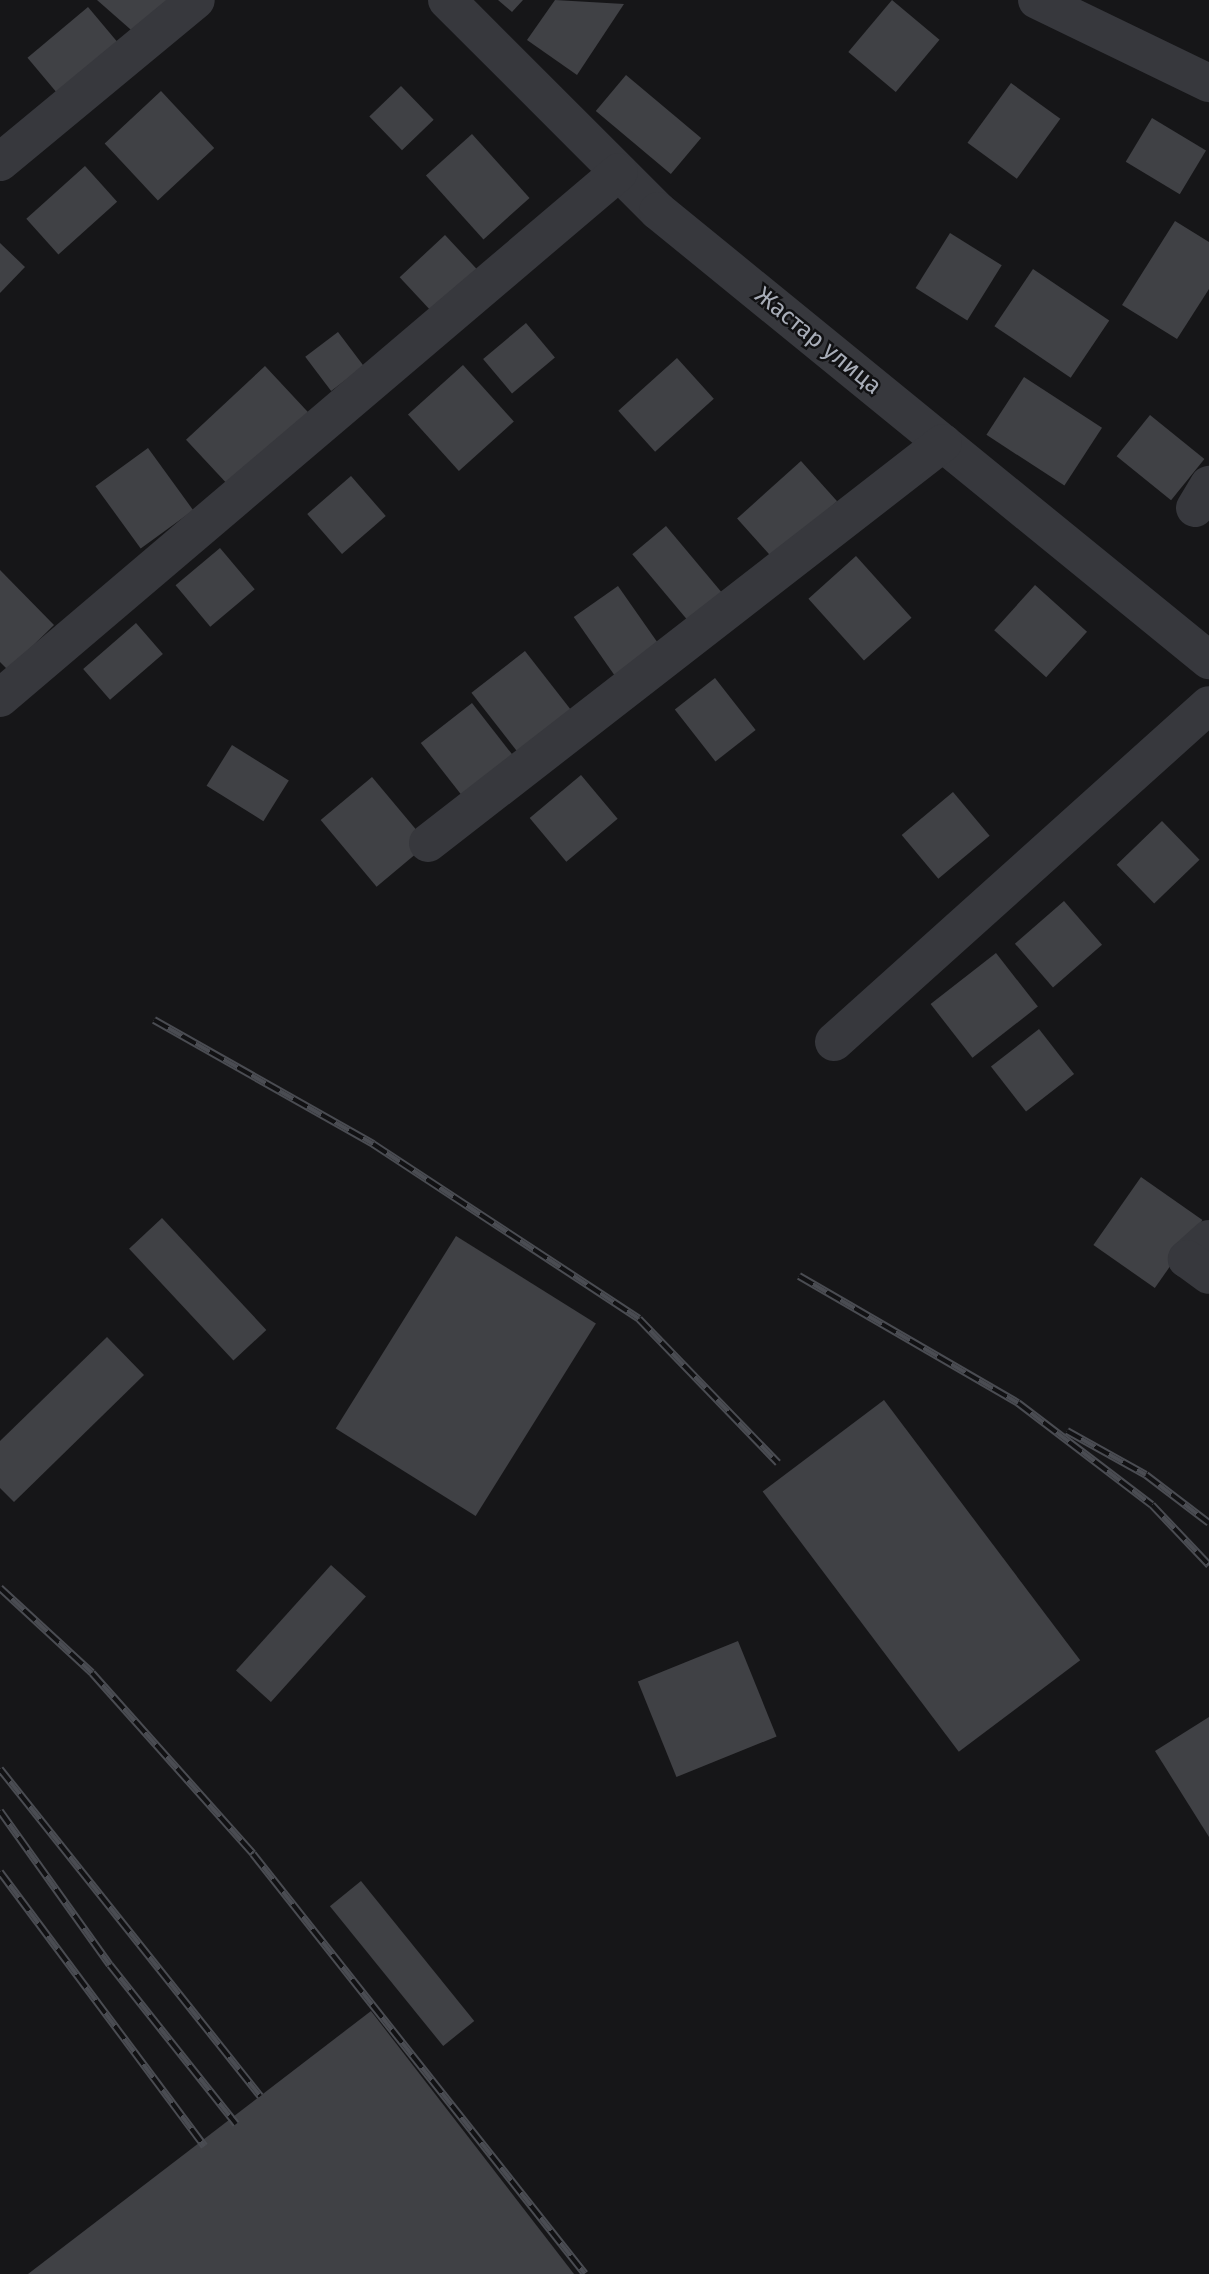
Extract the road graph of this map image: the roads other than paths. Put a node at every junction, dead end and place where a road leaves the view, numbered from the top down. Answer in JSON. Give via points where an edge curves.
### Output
{"nodes":[{"id":1,"x":196,"y":0,"type":"edge"},
{"id":2,"x":447,"y":0,"type":"edge"},
{"id":3,"x":1037,"y":0,"type":"edge"},
{"id":4,"x":1209,"y":83,"type":"edge"},
{"id":5,"x":0,"y":162,"type":"edge"},
{"id":6,"x":619,"y":172,"type":"junction"},
{"id":7,"x":943,"y":443,"type":"junction"},
{"id":8,"x":1209,"y":660,"type":"edge"},
{"id":9,"x":0,"y":698,"type":"edge"},
{"id":10,"x":1209,"y":705,"type":"edge"},
{"id":11,"x":428,"y":844,"type":"dead end"},
{"id":12,"x":834,"y":1042,"type":"dead end"},
{"id":13,"x":1209,"y":1239,"type":"edge"},
{"id":14,"x":1209,"y":1275,"type":"edge"}],
"edges":[{"from":1,"to":5,"type":"street"},
{"from":2,"to":6,"type":"street","name":"Жастар улица"},
{"from":3,"to":4,"type":"street"},
{"from":6,"to":7,"type":"street","name":"Жастар улица","via":[[658,211]]},
{"from":6,"to":9,"type":"street"},
{"from":7,"to":8,"type":"street","name":"Жастар улица"},
{"from":7,"to":11,"type":"street"},
{"from":10,"to":12,"type":"street"},
{"from":13,"to":14,"type":"street","via":[[1188,1259]]}]}
